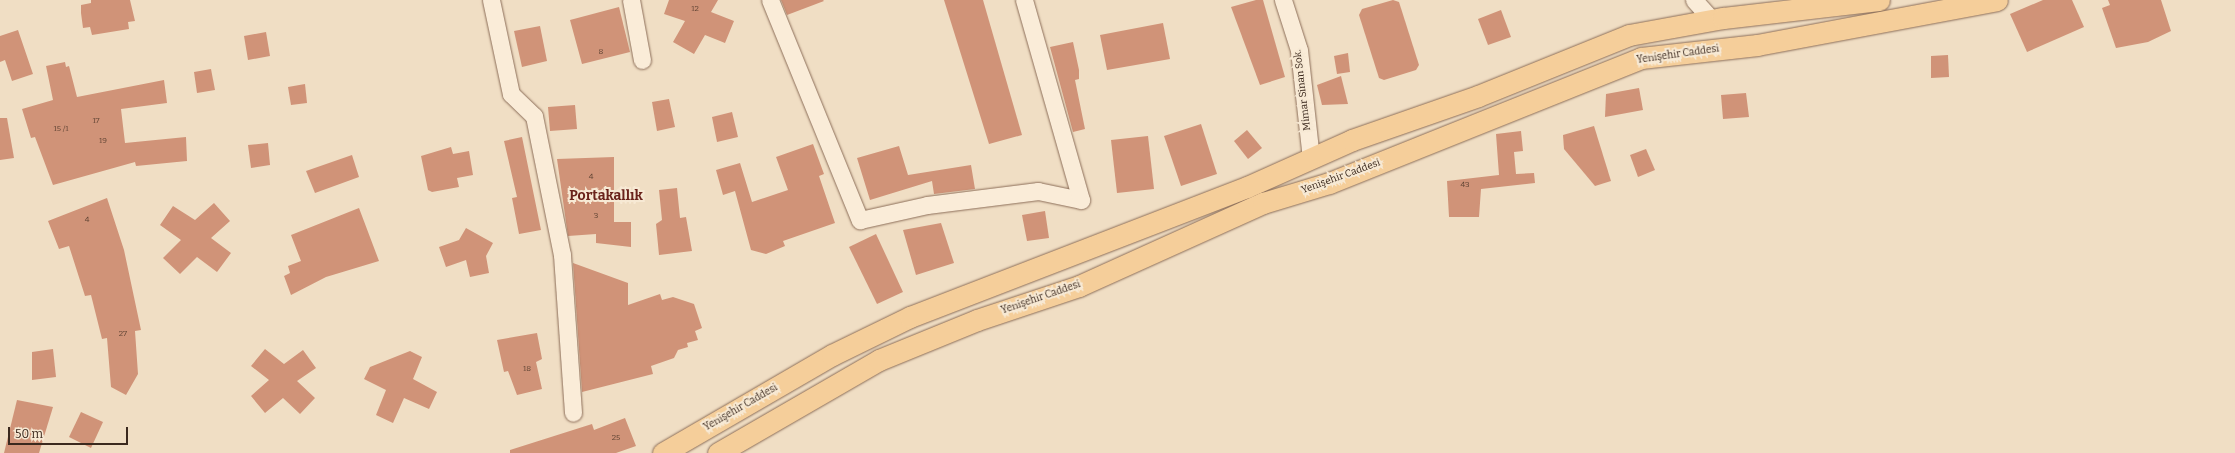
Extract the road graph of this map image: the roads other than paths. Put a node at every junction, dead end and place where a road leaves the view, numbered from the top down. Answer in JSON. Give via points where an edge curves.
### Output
{"nodes":[{"id":1,"x":491,"y":0,"type":"edge"},
{"id":2,"x":631,"y":0,"type":"edge"},
{"id":3,"x":770,"y":0,"type":"edge"},
{"id":4,"x":1024,"y":0,"type":"edge"},
{"id":5,"x":1283,"y":0,"type":"edge"},
{"id":6,"x":1694,"y":0,"type":"edge"},
{"id":7,"x":1879,"y":0,"type":"edge"},
{"id":8,"x":1997,"y":0,"type":"edge"},
{"id":9,"x":1712,"y":20,"type":"junction"},
{"id":10,"x":642,"y":60,"type":"dead end"},
{"id":11,"x":1311,"y":158,"type":"junction"},
{"id":12,"x":573,"y":413,"type":"dead end"},
{"id":13,"x":662,"y":453,"type":"edge"},
{"id":14,"x":718,"y":453,"type":"edge"}],
"edges":[{"from":1,"to":12,"type":"street","via":[[512,94],[534,116],[562,255]]},
{"from":2,"to":10,"type":"street"},
{"from":3,"to":4,"type":"street","via":[[860,220],[927,205],[1038,191],[1081,200]]},
{"from":5,"to":11,"type":"street","name":"Mimar Sinan Sok.","via":[[1299,50]]},
{"from":6,"to":9,"type":"street"},
{"from":7,"to":9,"type":"main road","name":"Yenişehir Caddesi"},
{"from":8,"to":14,"type":"main road","name":"Yenişehir Caddesi","via":[[1757,45],[1641,58],[1329,183],[1264,203],[1079,286],[977,320],[879,360]]},
{"from":9,"to":11,"type":"main road","name":"Yenişehir Caddesi","via":[[1629,35]]},
{"from":11,"to":13,"type":"main road","name":"Yenişehir Caddesi","via":[[1247,187],[910,317],[832,355]]}]}
